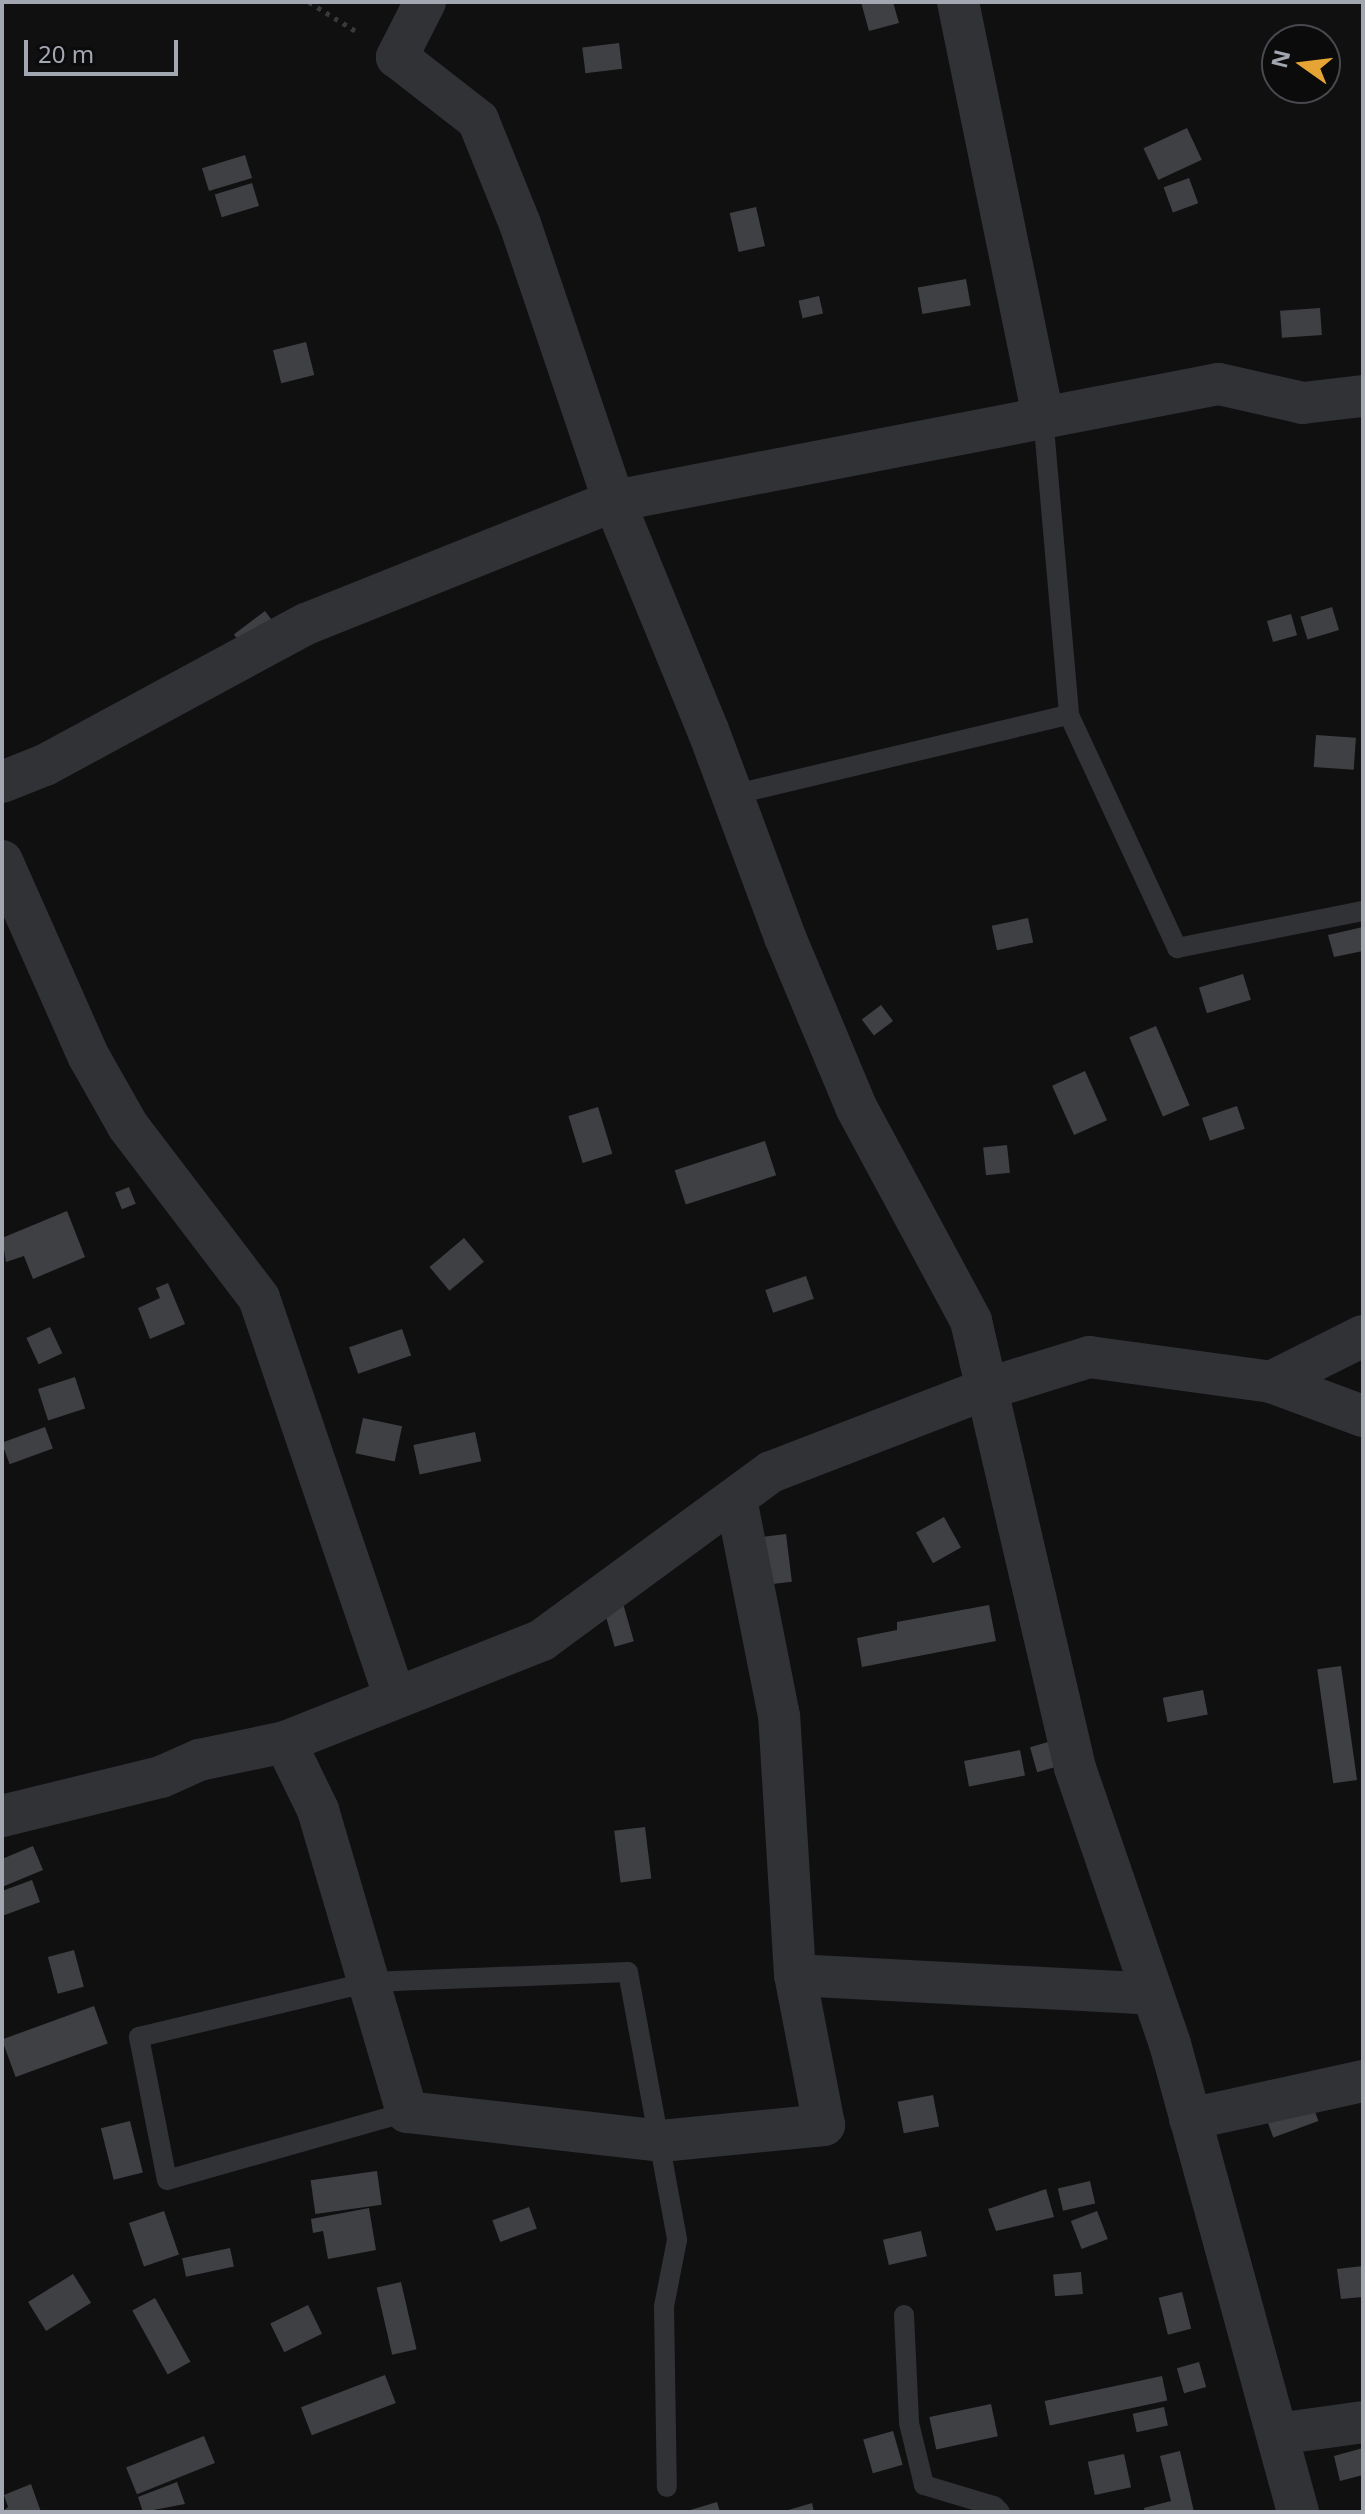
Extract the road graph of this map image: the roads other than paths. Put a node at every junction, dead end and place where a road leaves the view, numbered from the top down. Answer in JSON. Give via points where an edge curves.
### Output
{"nodes":[{"id":1,"x":425,"y":2,"type":"edge"},
{"id":2,"x":958,"y":2,"type":"edge"},
{"id":3,"x":1363,"y":396,"type":"edge"},
{"id":4,"x":1043,"y":416,"type":"junction"},
{"id":5,"x":614,"y":501,"type":"junction"},
{"id":6,"x":1069,"y":715,"type":"junction"},
{"id":7,"x":2,"y":782,"type":"edge"},
{"id":8,"x":732,"y":795,"type":"junction"},
{"id":9,"x":2,"y":861,"type":"edge"},
{"id":10,"x":1363,"y":911,"type":"edge"},
{"id":11,"x":1363,"y":1336,"type":"edge"},
{"id":12,"x":1271,"y":1382,"type":"junction"},
{"id":13,"x":989,"y":1388,"type":"junction"},
{"id":14,"x":1363,"y":1416,"type":"edge"},
{"id":15,"x":736,"y":1498,"type":"junction"},
{"id":16,"x":395,"y":1697,"type":"junction"},
{"id":17,"x":285,"y":1742,"type":"junction"},
{"id":18,"x":2,"y":1816,"type":"edge"},
{"id":19,"x":795,"y":1975,"type":"junction"},
{"id":20,"x":369,"y":1982,"type":"junction"},
{"id":21,"x":1152,"y":1994,"type":"junction"},
{"id":22,"x":1363,"y":2081,"type":"edge"},
{"id":23,"x":407,"y":2112,"type":"junction"},
{"id":24,"x":1190,"y":2119,"type":"junction"},
{"id":25,"x":661,"y":2141,"type":"junction"},
{"id":26,"x":904,"y":2315,"type":"dead end"},
{"id":27,"x":1363,"y":2422,"type":"edge"},
{"id":28,"x":1277,"y":2434,"type":"junction"},
{"id":29,"x":667,"y":2487,"type":"dead end"},
{"id":30,"x":1000,"y":2512,"type":"edge"},
{"id":31,"x":1298,"y":2512,"type":"edge"}],
"edges":[{"from":1,"to":5,"type":"street","via":[[397,57],[478,120],[520,224]]},
{"from":2,"to":4,"type":"street"},
{"from":3,"to":4,"type":"street","via":[[1303,403],[1219,384]]},
{"from":4,"to":5,"type":"street"},
{"from":4,"to":6,"type":"lane"},
{"from":5,"to":7,"type":"street","via":[[306,624],[45,765]]},
{"from":5,"to":8,"type":"street"},
{"from":6,"to":8,"type":"lane"},
{"from":6,"to":10,"type":"lane","via":[[1177,948]]},
{"from":8,"to":13,"type":"street","via":[[856,1107],[971,1321]]},
{"from":9,"to":16,"type":"street","via":[[89,1057],[128,1126],[259,1298]]},
{"from":11,"to":12,"type":"street"},
{"from":12,"to":13,"type":"street","via":[[1089,1357]]},
{"from":12,"to":14,"type":"street"},
{"from":13,"to":15,"type":"street","via":[[771,1472]]},
{"from":13,"to":21,"type":"street","via":[[1075,1768]]},
{"from":15,"to":16,"type":"street","via":[[542,1640]]},
{"from":15,"to":19,"type":"street","via":[[779,1716]]},
{"from":16,"to":17,"type":"street"},
{"from":17,"to":18,"type":"street","via":[[199,1760],[161,1777]]},
{"from":17,"to":20,"type":"street","via":[[318,1810]]},
{"from":19,"to":21,"type":"street"},
{"from":19,"to":25,"type":"street","via":[[824,2125]]},
{"from":20,"to":23,"type":"street"},
{"from":20,"to":23,"type":"lane","via":[[139,2037],[167,2180]]},
{"from":20,"to":25,"type":"lane","via":[[628,1972]]},
{"from":21,"to":24,"type":"street"},
{"from":22,"to":24,"type":"street"},
{"from":23,"to":25,"type":"street"},
{"from":24,"to":28,"type":"street"},
{"from":25,"to":29,"type":"lane","via":[[677,2240],[664,2306]]},
{"from":26,"to":30,"type":"lane","via":[[909,2423],[924,2485]]},
{"from":27,"to":28,"type":"street"},
{"from":28,"to":31,"type":"street"}]}
